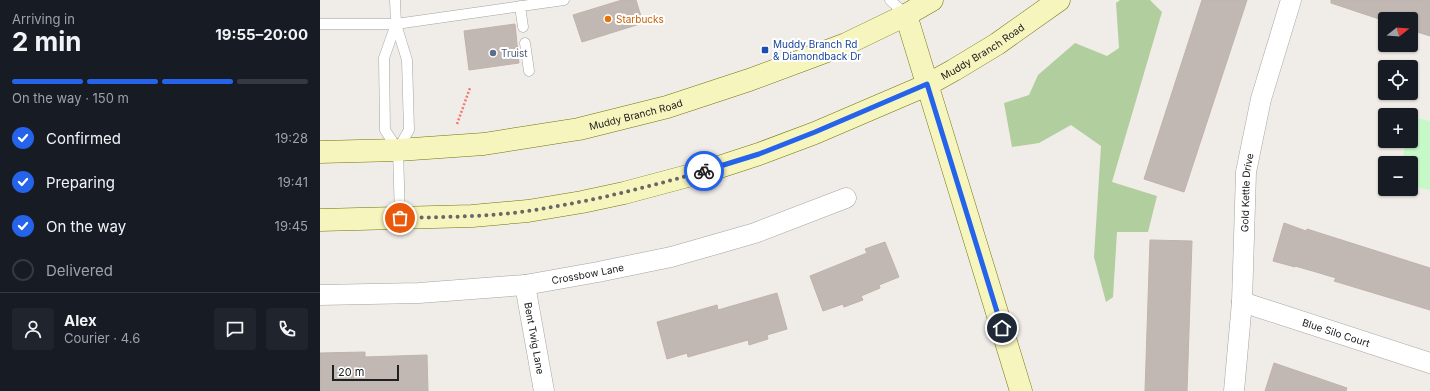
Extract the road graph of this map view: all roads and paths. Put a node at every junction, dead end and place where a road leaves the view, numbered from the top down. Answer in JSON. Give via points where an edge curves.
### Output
{"nodes":[{"id":1,"x":395,"y":0,"type":"edge"},
{"id":2,"x":564,"y":0,"type":"edge"},
{"id":3,"x":890,"y":0,"type":"edge"},
{"id":4,"x":932,"y":0,"type":"edge"},
{"id":5,"x":1059,"y":0,"type":"edge"},
{"id":6,"x":1291,"y":0,"type":"edge"},
{"id":7,"x":520,"y":6,"type":"junction"},
{"id":8,"x":906,"y":7,"type":"edge"},
{"id":9,"x":320,"y":24,"type":"edge"},
{"id":10,"x":396,"y":24,"type":"junction"},
{"id":11,"x":523,"y":27,"type":"dead end"},
{"id":12,"x":526,"y":43,"type":"dead end"},
{"id":13,"x":530,"y":71,"type":"dead end"},
{"id":14,"x":927,"y":84,"type":"junction"},
{"id":15,"x":470,"y":88,"type":"dead end"},
{"id":16,"x":456,"y":128,"type":"dead end"},
{"id":17,"x":398,"y":150,"type":"junction"},
{"id":18,"x":320,"y":152,"type":"edge"},
{"id":19,"x":846,"y":198,"type":"dead end"},
{"id":20,"x":400,"y":218,"type":"junction"},
{"id":21,"x":320,"y":220,"type":"edge"},
{"id":22,"x":525,"y":285,"type":"junction"},
{"id":23,"x":320,"y":295,"type":"edge"},
{"id":24,"x":1242,"y":302,"type":"junction"},
{"id":25,"x":1430,"y":363,"type":"edge"},
{"id":26,"x":544,"y":391,"type":"edge"},
{"id":27,"x":1021,"y":391,"type":"edge"},
{"id":28,"x":1234,"y":391,"type":"edge"}],
"edges":[{"from":1,"to":10,"type":"lane"},
{"from":2,"to":7,"type":"lane"},
{"from":3,"to":8,"type":"lane"},
{"from":4,"to":8,"type":"main road","name":"Muddy Branch Road"},
{"from":5,"to":14,"type":"main road","name":"Muddy Branch Road","via":[[997,44]]},
{"from":6,"to":24,"type":"street","name":"Gold Kettle Drive","via":[[1261,99],[1246,172]]},
{"from":7,"to":10,"type":"lane"},
{"from":7,"to":11,"type":"lane"},
{"from":8,"to":14,"type":"main road"},
{"from":8,"to":17,"type":"main road","name":"Muddy Branch Road","via":[[846,44],[750,80],[667,107],[531,138]]},
{"from":9,"to":10,"type":"lane"},
{"from":10,"to":17,"type":"lane","via":[[407,60],[409,130]]},
{"from":10,"to":17,"type":"lane","via":[[384,58],[386,130]]},
{"from":12,"to":13,"type":"lane"},
{"from":14,"to":20,"type":"main road","name":"Muddy Branch Road","via":[[759,154],[658,184],[582,202],[528,211]]},
{"from":14,"to":27,"type":"main road"},
{"from":15,"to":16,"type":"path"},
{"from":17,"to":18,"type":"main road","name":"Muddy Branch Road"},
{"from":17,"to":20,"type":"lane"},
{"from":19,"to":22,"type":"street","name":"Crossbow Lane","via":[[754,233],[671,257]]},
{"from":20,"to":21,"type":"main road","name":"Muddy Branch Road"},
{"from":22,"to":23,"type":"street","name":"Crossbow Lane","via":[[419,293]]},
{"from":22,"to":26,"type":"street","name":"Bent Twig Lane"},
{"from":24,"to":25,"type":"street","name":"Blue Silo Court"},
{"from":24,"to":28,"type":"street","name":"Gold Kettle Drive"}]}
